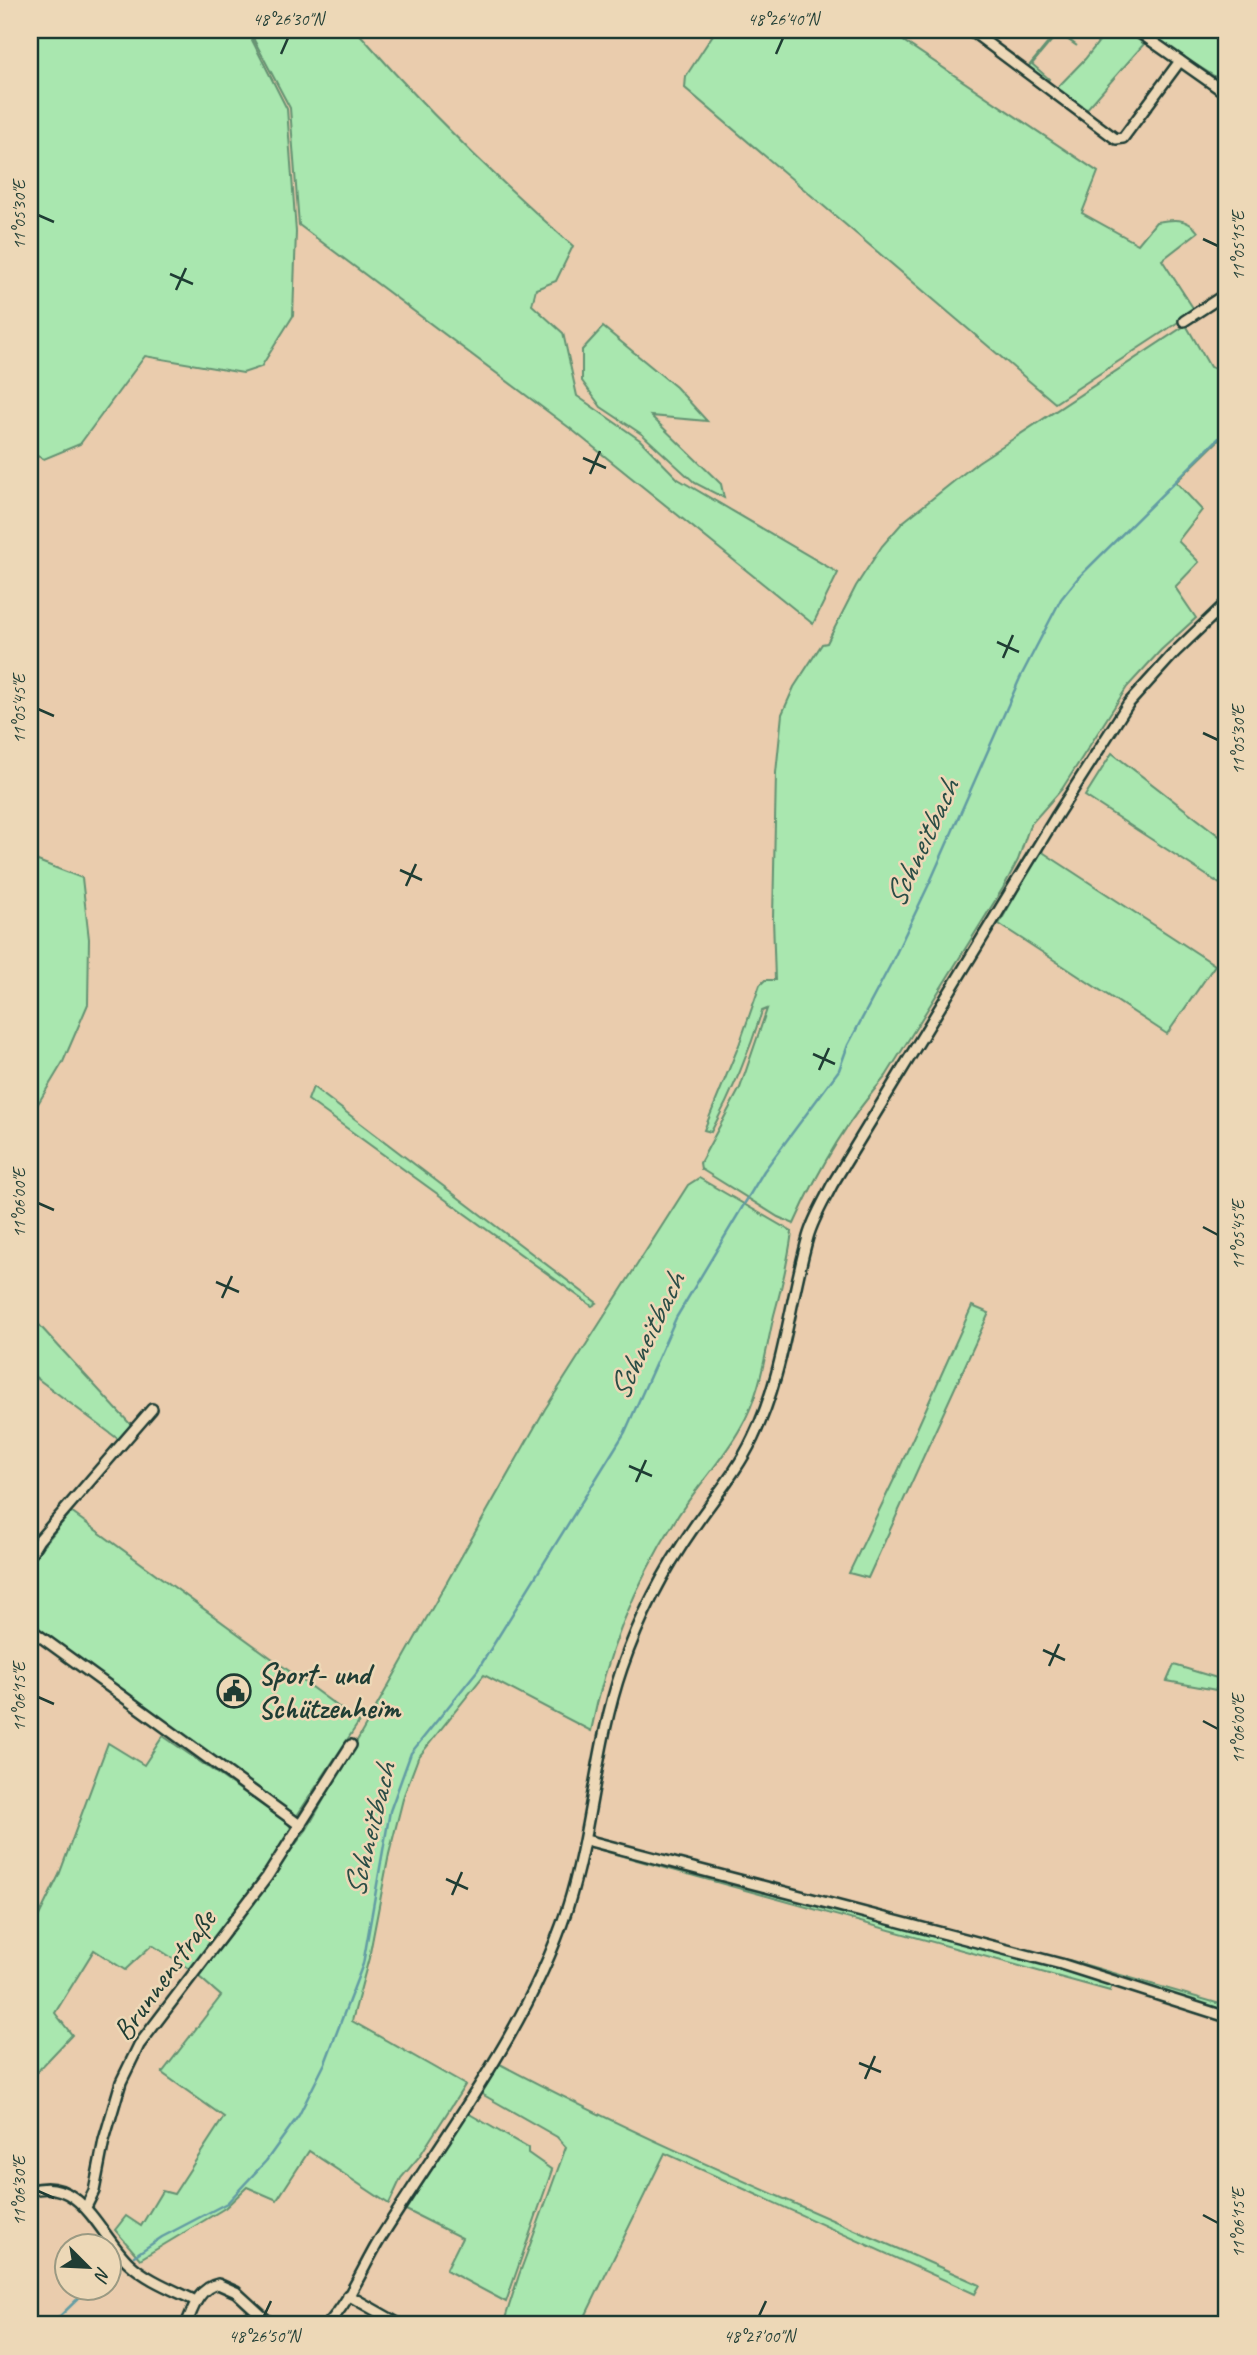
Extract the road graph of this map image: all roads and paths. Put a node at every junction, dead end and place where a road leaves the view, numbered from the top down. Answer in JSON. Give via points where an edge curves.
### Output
{"nodes":[{"id":1,"x":970,"y":30,"type":"edge"},
{"id":2,"x":1136,"y":30,"type":"edge"},
{"id":3,"x":1180,"y":61,"type":"junction"},
{"id":4,"x":1227,"y":94,"type":"edge"},
{"id":5,"x":1227,"y":293,"type":"edge"},
{"id":6,"x":1184,"y":321,"type":"dead end"},
{"id":7,"x":1227,"y":602,"type":"edge"},
{"id":8,"x":152,"y":1409,"type":"dead end"},
{"id":9,"x":30,"y":1555,"type":"edge"},
{"id":10,"x":30,"y":1629,"type":"edge"},
{"id":11,"x":351,"y":1745,"type":"dead end"},
{"id":12,"x":301,"y":1826,"type":"junction"},
{"id":13,"x":586,"y":1840,"type":"junction"},
{"id":14,"x":1227,"y":2017,"type":"edge"},
{"id":15,"x":30,"y":2191,"type":"edge"},
{"id":16,"x":86,"y":2207,"type":"junction"},
{"id":17,"x":348,"y":2295,"type":"junction"},
{"id":18,"x":196,"y":2301,"type":"junction"},
{"id":19,"x":186,"y":2325,"type":"edge"},
{"id":20,"x":272,"y":2325,"type":"edge"},
{"id":21,"x":327,"y":2325,"type":"edge"},
{"id":22,"x":401,"y":2325,"type":"edge"}],
"edges":[{"from":1,"to":3,"type":"street","via":[[1116,139],[1123,138]]},
{"from":2,"to":3,"type":"street"},
{"from":3,"to":4,"type":"street"},
{"from":5,"to":6,"type":"street"},
{"from":7,"to":13,"type":"street","via":[[1128,704],[832,1185],[809,1235],[783,1355],[753,1439],[660,1584],[621,1670]]},
{"from":8,"to":9,"type":"street"},
{"from":10,"to":12,"type":"street"},
{"from":11,"to":12,"type":"street","name":"Brunnenstraße"},
{"from":12,"to":16,"type":"street","name":"Brunnenstraße","via":[[139,2045],[118,2092]]},
{"from":13,"to":14,"type":"street","via":[[1061,1964]]},
{"from":13,"to":17,"type":"street","via":[[566,1911],[527,2003]]},
{"from":15,"to":16,"type":"street","via":[[55,2190]]},
{"from":16,"to":18,"type":"street","via":[[130,2264]]},
{"from":17,"to":21,"type":"street"},
{"from":17,"to":22,"type":"street"},
{"from":18,"to":19,"type":"street"},
{"from":18,"to":20,"type":"street","via":[[212,2285],[223,2285]]}]}
